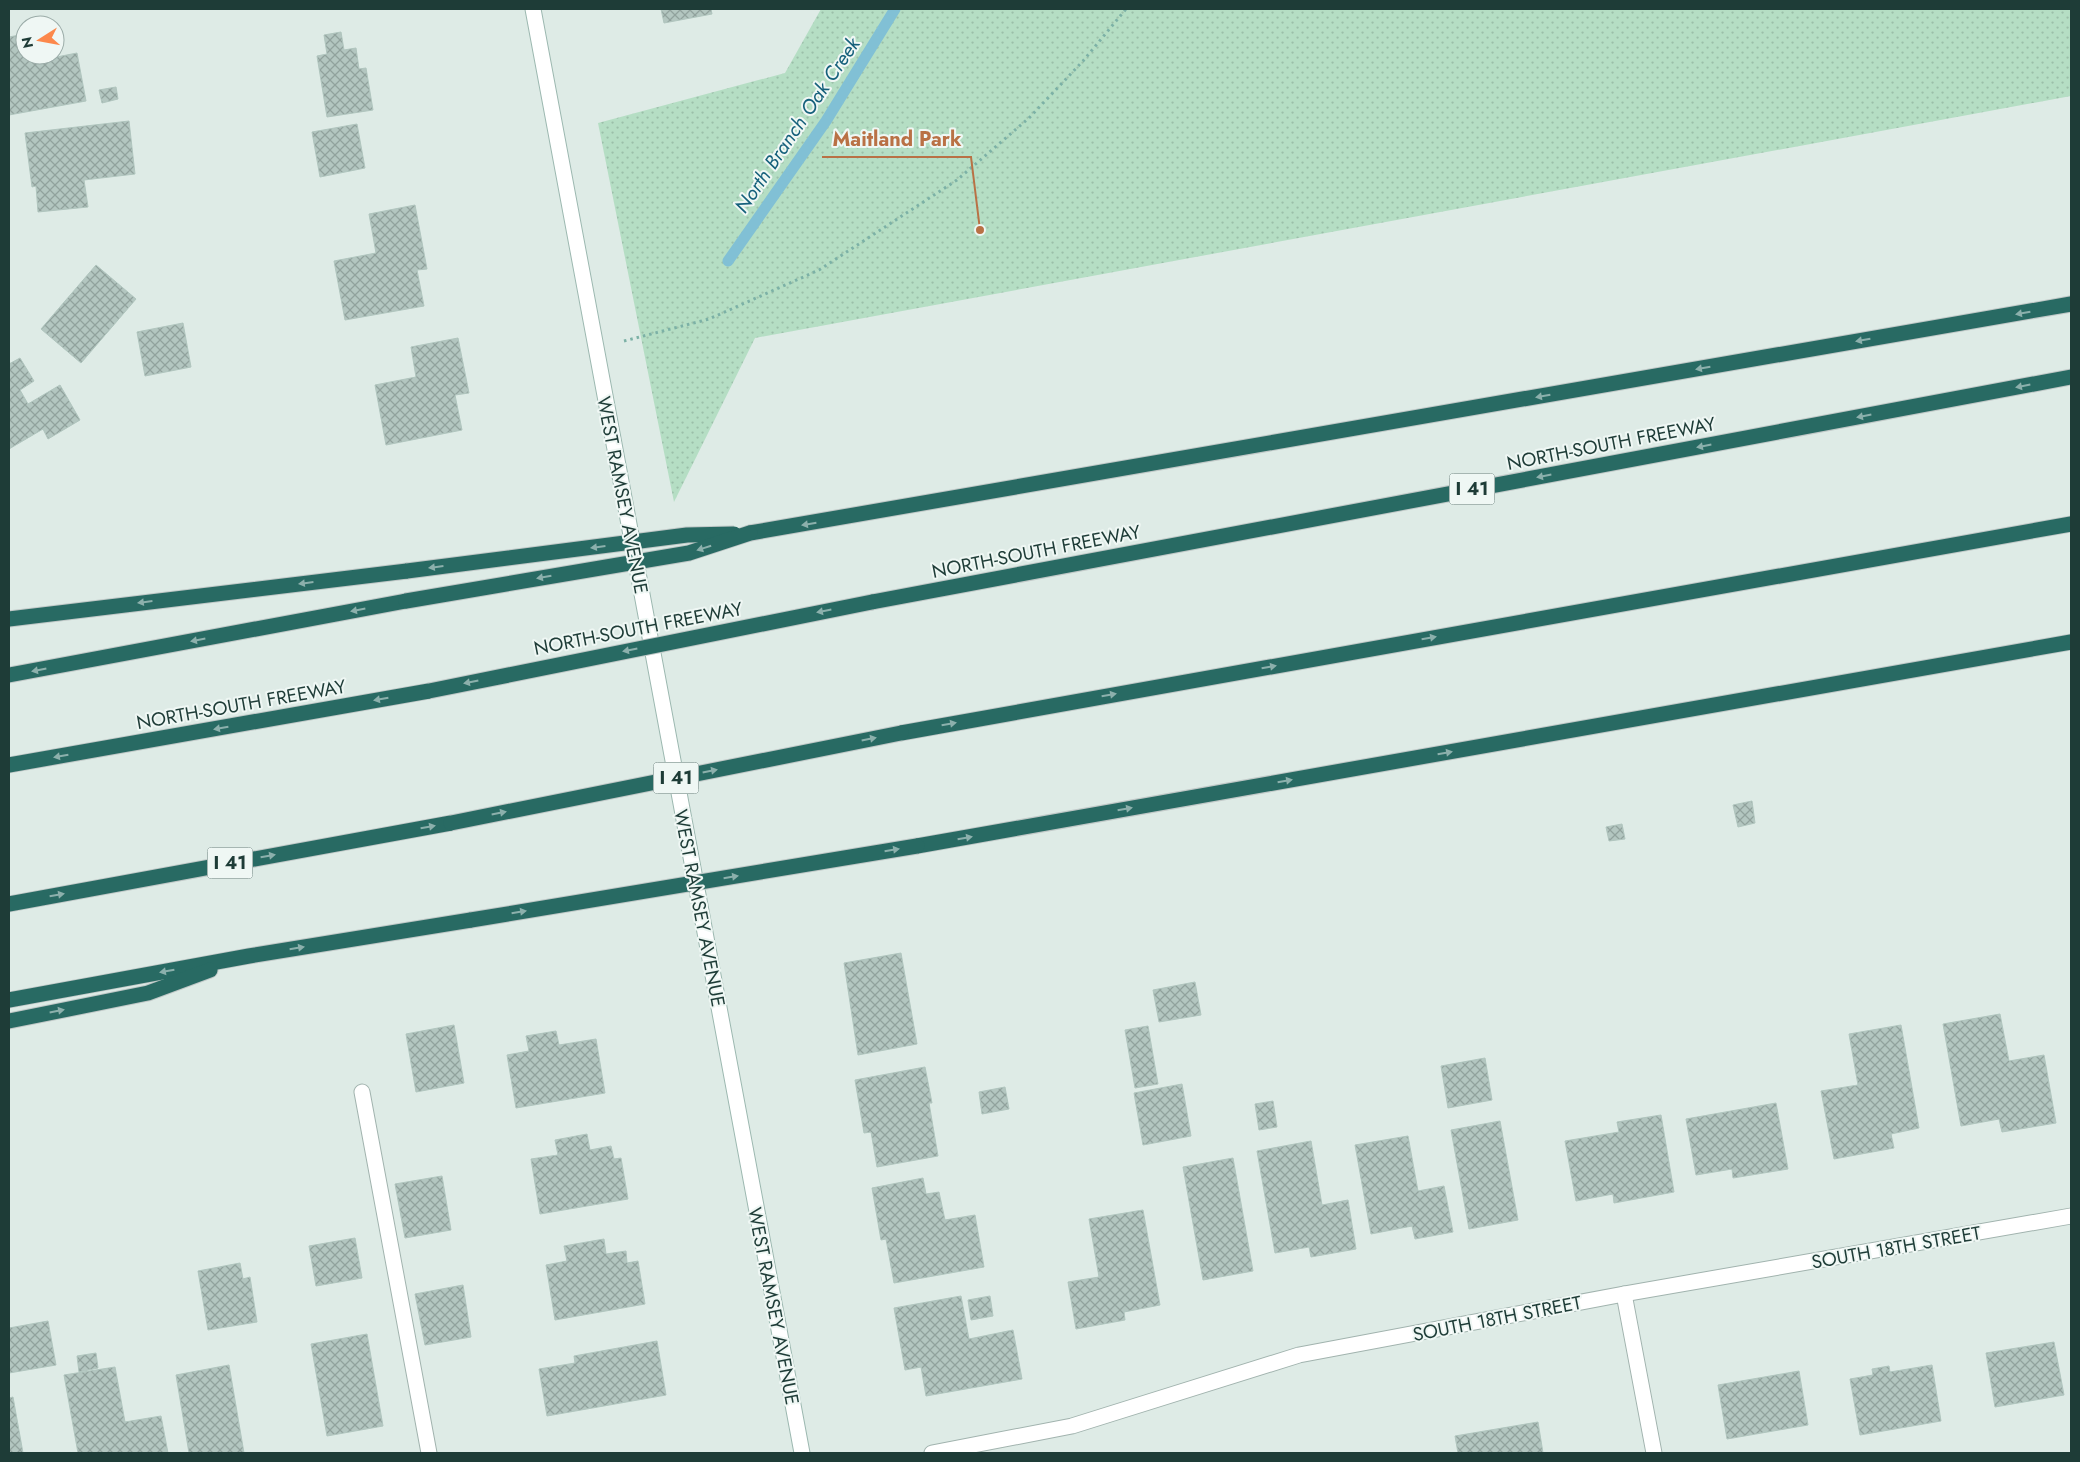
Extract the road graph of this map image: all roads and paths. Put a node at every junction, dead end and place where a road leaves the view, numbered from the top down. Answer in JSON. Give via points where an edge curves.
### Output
{"nodes":[{"id":1,"x":533,"y":9,"type":"edge"},
{"id":2,"x":1126,"y":9,"type":"edge"},
{"id":3,"x":2071,"y":304,"type":"edge"},
{"id":4,"x":596,"y":349,"type":"junction"},
{"id":5,"x":2071,"y":377,"type":"edge"},
{"id":6,"x":2071,"y":524,"type":"edge"},
{"id":7,"x":750,"y":534,"type":"junction"},
{"id":8,"x":9,"y":619,"type":"edge"},
{"id":9,"x":2071,"y":642,"type":"edge"},
{"id":10,"x":9,"y":675,"type":"edge"},
{"id":11,"x":9,"y":765,"type":"edge"},
{"id":12,"x":9,"y":904,"type":"edge"},
{"id":13,"x":249,"y":956,"type":"junction"},
{"id":14,"x":9,"y":1000,"type":"edge"},
{"id":15,"x":9,"y":1021,"type":"edge"},
{"id":16,"x":362,"y":1092,"type":"dead end"},
{"id":17,"x":2071,"y":1216,"type":"edge"},
{"id":18,"x":1624,"y":1294,"type":"junction"},
{"id":19,"x":429,"y":1453,"type":"edge"},
{"id":20,"x":802,"y":1453,"type":"edge"},
{"id":21,"x":932,"y":1453,"type":"edge"},
{"id":22,"x":1654,"y":1453,"type":"edge"}],
"edges":[{"from":1,"to":4,"type":"street","name":"WEST RAMSEY AVENUE"},
{"from":2,"to":4,"type":"path","via":[[1029,118],[956,180],[819,270],[709,319]]},
{"from":3,"to":7,"type":"highway","one_way":true},
{"from":4,"to":20,"type":"street","name":"WEST RAMSEY AVENUE"},
{"from":5,"to":11,"type":"highway","name":"NORTH-SOUTH FREEWAY","number":"I 41","one_way":true,"bridge":true,"via":[[872,602],[429,691]]},
{"from":12,"to":6,"type":"highway","number":"I 41","one_way":true,"bridge":true,"via":[[451,822],[901,733]]},
{"from":7,"to":8,"type":"highway","one_way":true,"bridge":true,"via":[[688,535]]},
{"from":7,"to":10,"type":"highway","one_way":true,"bridge":true,"via":[[689,553],[406,601]]},
{"from":13,"to":9,"type":"highway","one_way":true,"bridge":true,"via":[[917,846]]},
{"from":13,"to":14,"type":"highway","one_way":true},
{"from":15,"to":13,"type":"highway","one_way":true,"via":[[148,993]]},
{"from":16,"to":19,"type":"street"},
{"from":17,"to":18,"type":"street","name":"SOUTH 18TH STREET"},
{"from":18,"to":21,"type":"street","name":"SOUTH 18TH STREET","via":[[1299,1355],[1072,1426]]},
{"from":18,"to":22,"type":"street"}]}
